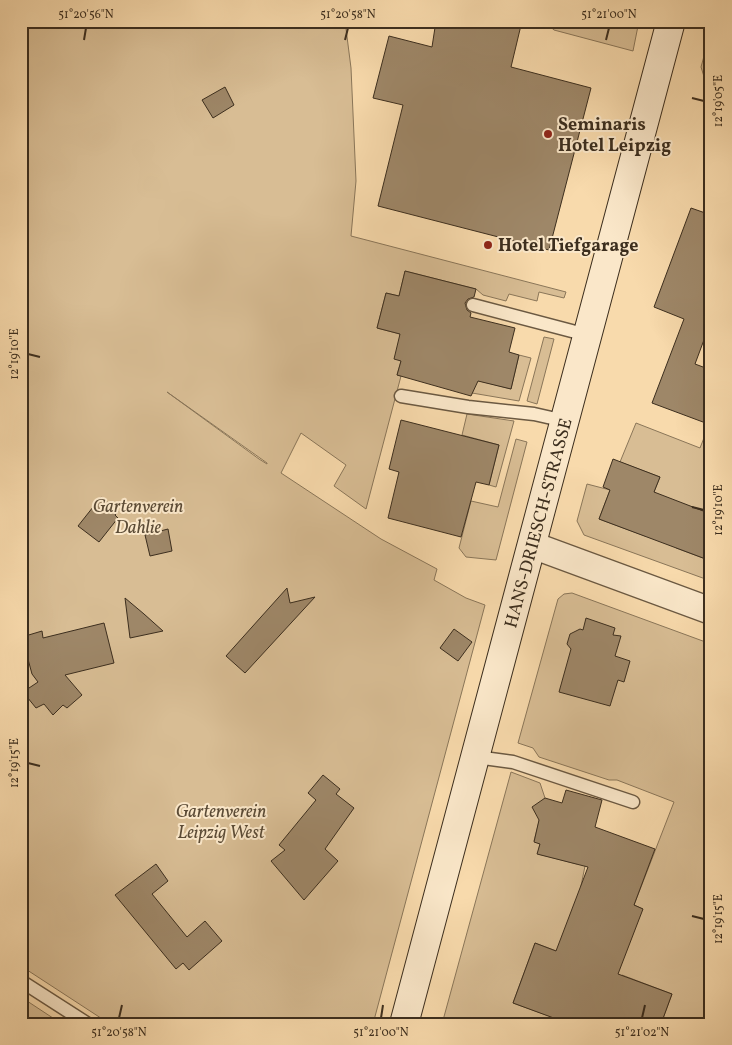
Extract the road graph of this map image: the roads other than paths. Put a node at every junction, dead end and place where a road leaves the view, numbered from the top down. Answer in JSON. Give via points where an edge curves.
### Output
{"nodes":[{"id":1,"x":671,"y":21,"type":"edge"},
{"id":2,"x":473,"y":305,"type":"dead end"},
{"id":3,"x":587,"y":335,"type":"junction"},
{"id":4,"x":401,"y":396,"type":"dead end"},
{"id":5,"x":565,"y":422,"type":"junction"},
{"id":6,"x":532,"y":545,"type":"junction"},
{"id":7,"x":711,"y":611,"type":"edge"},
{"id":8,"x":476,"y":757,"type":"junction"},
{"id":9,"x":633,"y":802,"type":"dead end"},
{"id":10,"x":21,"y":981,"type":"edge"},
{"id":11,"x":88,"y":1024,"type":"edge"},
{"id":12,"x":404,"y":1024,"type":"edge"}],
"edges":[{"from":1,"to":3,"type":"main road","name":"HANS-DRIESCH-STRASSE"},
{"from":2,"to":3,"type":"lane"},
{"from":3,"to":5,"type":"main road","name":"HANS-DRIESCH-STRASSE"},
{"from":4,"to":5,"type":"lane","via":[[534,414]]},
{"from":5,"to":6,"type":"main road","name":"HANS-DRIESCH-STRASSE"},
{"from":6,"to":7,"type":"street"},
{"from":6,"to":8,"type":"main road","name":"HANS-DRIESCH-STRASSE"},
{"from":8,"to":9,"type":"lane","via":[[513,762]]},
{"from":8,"to":12,"type":"main road","name":"HANS-DRIESCH-STRASSE"},
{"from":10,"to":11,"type":"lane"}]}
